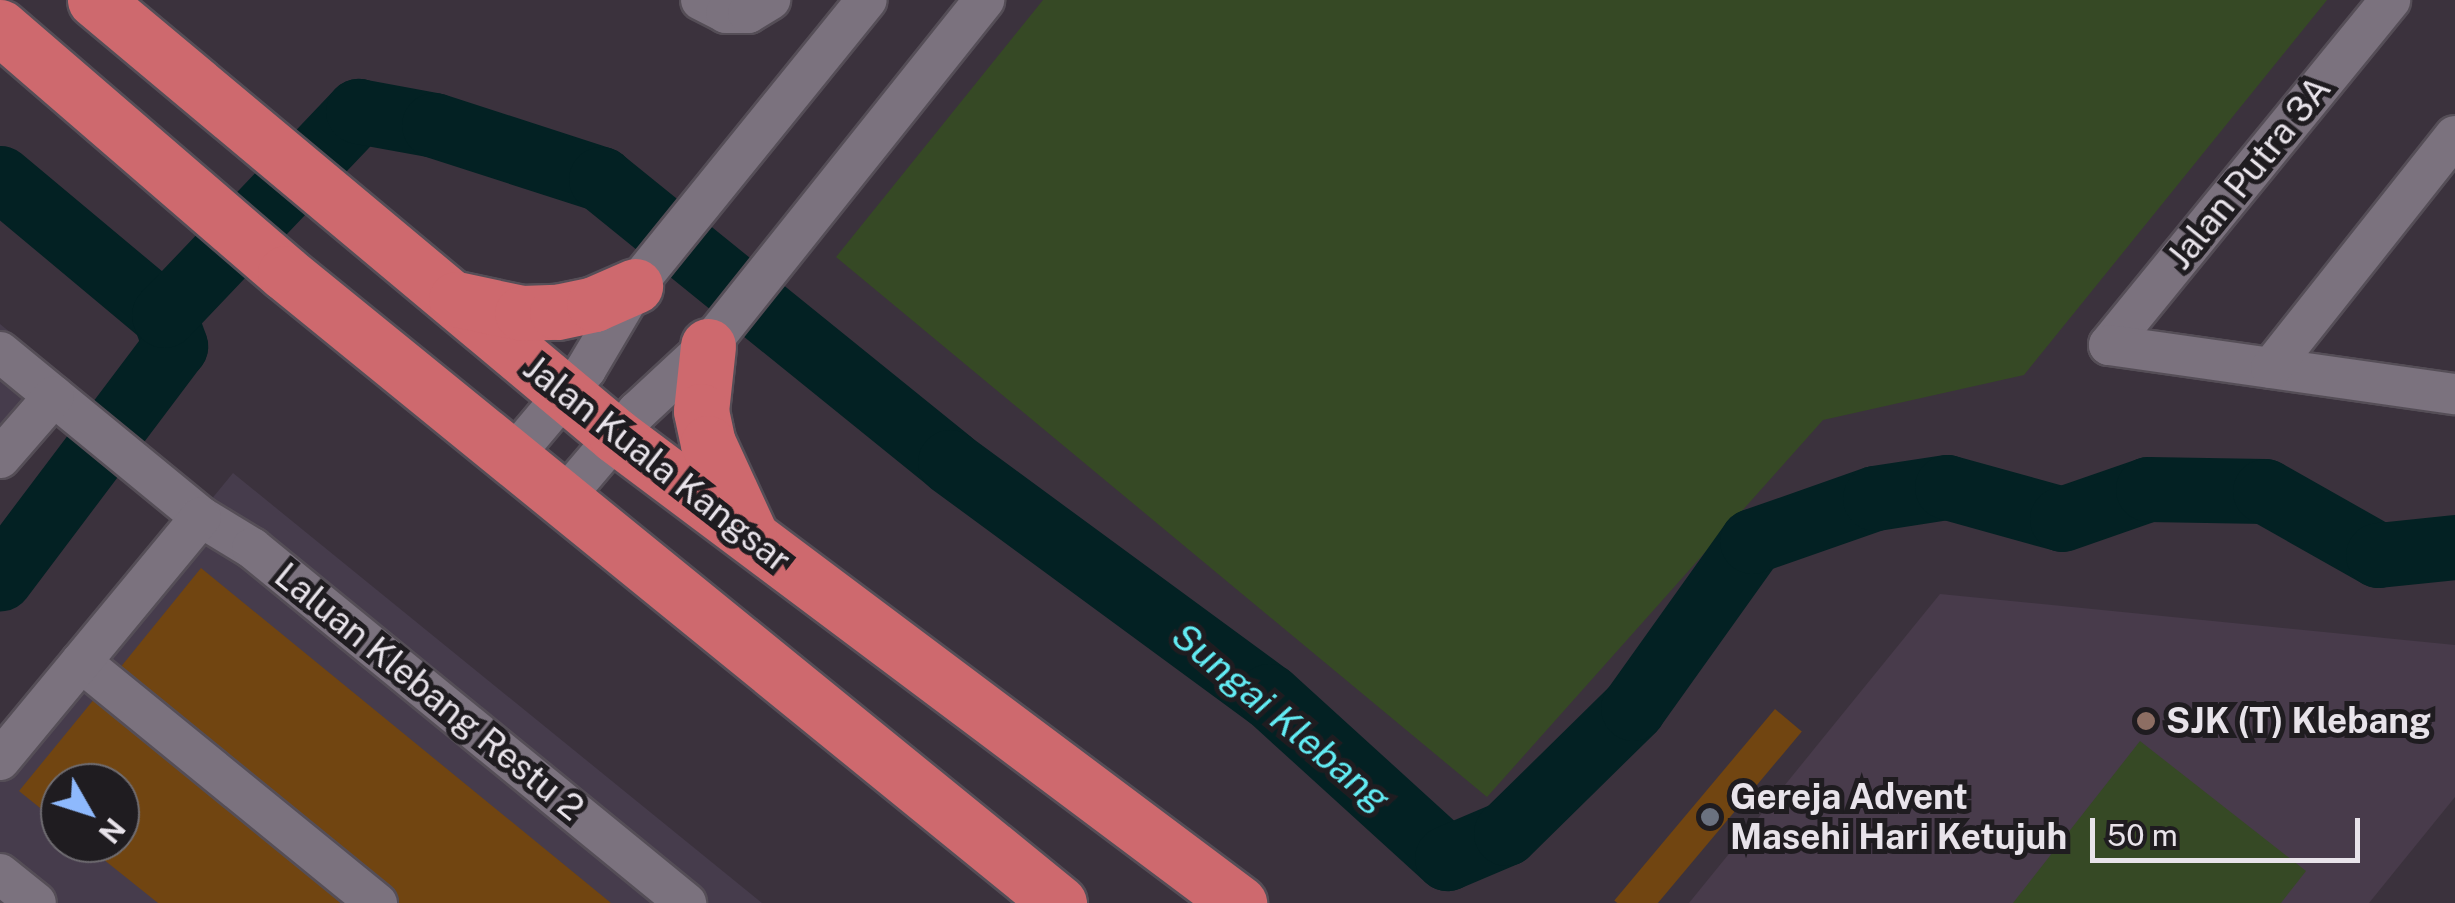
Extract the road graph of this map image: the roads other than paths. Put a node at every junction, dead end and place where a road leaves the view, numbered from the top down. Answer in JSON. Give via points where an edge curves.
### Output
{"nodes":[{"id":1,"x":96,"y":0,"type":"edge"},
{"id":2,"x":770,"y":0,"type":"edge"},
{"id":3,"x":867,"y":0,"type":"edge"},
{"id":4,"x":984,"y":0,"type":"edge"},
{"id":5,"x":2390,"y":0,"type":"edge"},
{"id":6,"x":714,"y":7,"type":"edge"},
{"id":7,"x":0,"y":26,"type":"edge"},
{"id":8,"x":2455,"y":136,"type":"edge"},
{"id":9,"x":639,"y":281,"type":"junction"},
{"id":10,"x":448,"y":298,"type":"junction"},
{"id":11,"x":712,"y":340,"type":"junction"},
{"id":12,"x":0,"y":352,"type":"edge"},
{"id":13,"x":2272,"y":368,"type":"junction"},
{"id":14,"x":2450,"y":387,"type":"edge"},
{"id":15,"x":565,"y":395,"type":"junction"},
{"id":16,"x":66,"y":406,"type":"junction"},
{"id":17,"x":616,"y":436,"type":"junction"},
{"id":18,"x":512,"y":457,"type":"junction"},
{"id":19,"x":0,"y":458,"type":"edge"},
{"id":20,"x":562,"y":500,"type":"junction"},
{"id":21,"x":201,"y":517,"type":"junction"},
{"id":22,"x":752,"y":540,"type":"junction"},
{"id":23,"x":81,"y":662,"type":"junction"},
{"id":24,"x":0,"y":760,"type":"edge"},
{"id":25,"x":0,"y":874,"type":"edge"},
{"id":26,"x":674,"y":899,"type":"edge"},
{"id":27,"x":36,"y":903,"type":"edge"},
{"id":28,"x":377,"y":903,"type":"edge"},
{"id":29,"x":1059,"y":903,"type":"edge"},
{"id":30,"x":1239,"y":903,"type":"edge"}],
"edges":[{"from":1,"to":10,"type":"highway","name":"Jalan Kuala Kangsar"},
{"from":2,"to":6,"type":"street","via":[[748,13]]},
{"from":3,"to":9,"type":"street"},
{"from":4,"to":11,"type":"street"},
{"from":5,"to":13,"type":"street","name":"Jalan Putra 3A","via":[[2108,345]]},
{"from":7,"to":18,"type":"highway","via":[[285,273]]},
{"from":8,"to":13,"type":"street"},
{"from":9,"to":10,"type":"highway","via":[[594,304],[556,312],[522,313]]},
{"from":9,"to":15,"type":"street"},
{"from":10,"to":15,"type":"highway","name":"Jalan Kuala Kangsar"},
{"from":11,"to":17,"type":"street"},
{"from":11,"to":22,"type":"highway","via":[[700,411]]},
{"from":12,"to":16,"type":"street","name":"Laluan Klebang Restu 2"},
{"from":13,"to":14,"type":"street"},
{"from":15,"to":17,"type":"highway","name":"Jalan Kuala Kangsar"},
{"from":15,"to":18,"type":"street"},
{"from":16,"to":19,"type":"street"},
{"from":16,"to":21,"type":"street","name":"Laluan Klebang Restu 2"},
{"from":17,"to":20,"type":"street"},
{"from":17,"to":22,"type":"highway","name":"Jalan Kuala Kangsar"},
{"from":18,"to":20,"type":"highway"},
{"from":20,"to":29,"type":"highway"},
{"from":21,"to":23,"type":"street"},
{"from":21,"to":26,"type":"street","name":"Laluan Klebang Restu 2","via":[[252,548]]},
{"from":22,"to":30,"type":"highway","name":"Jalan Kuala Kangsar"},
{"from":23,"to":24,"type":"street"},
{"from":23,"to":28,"type":"street"},
{"from":25,"to":27,"type":"street"}]}
